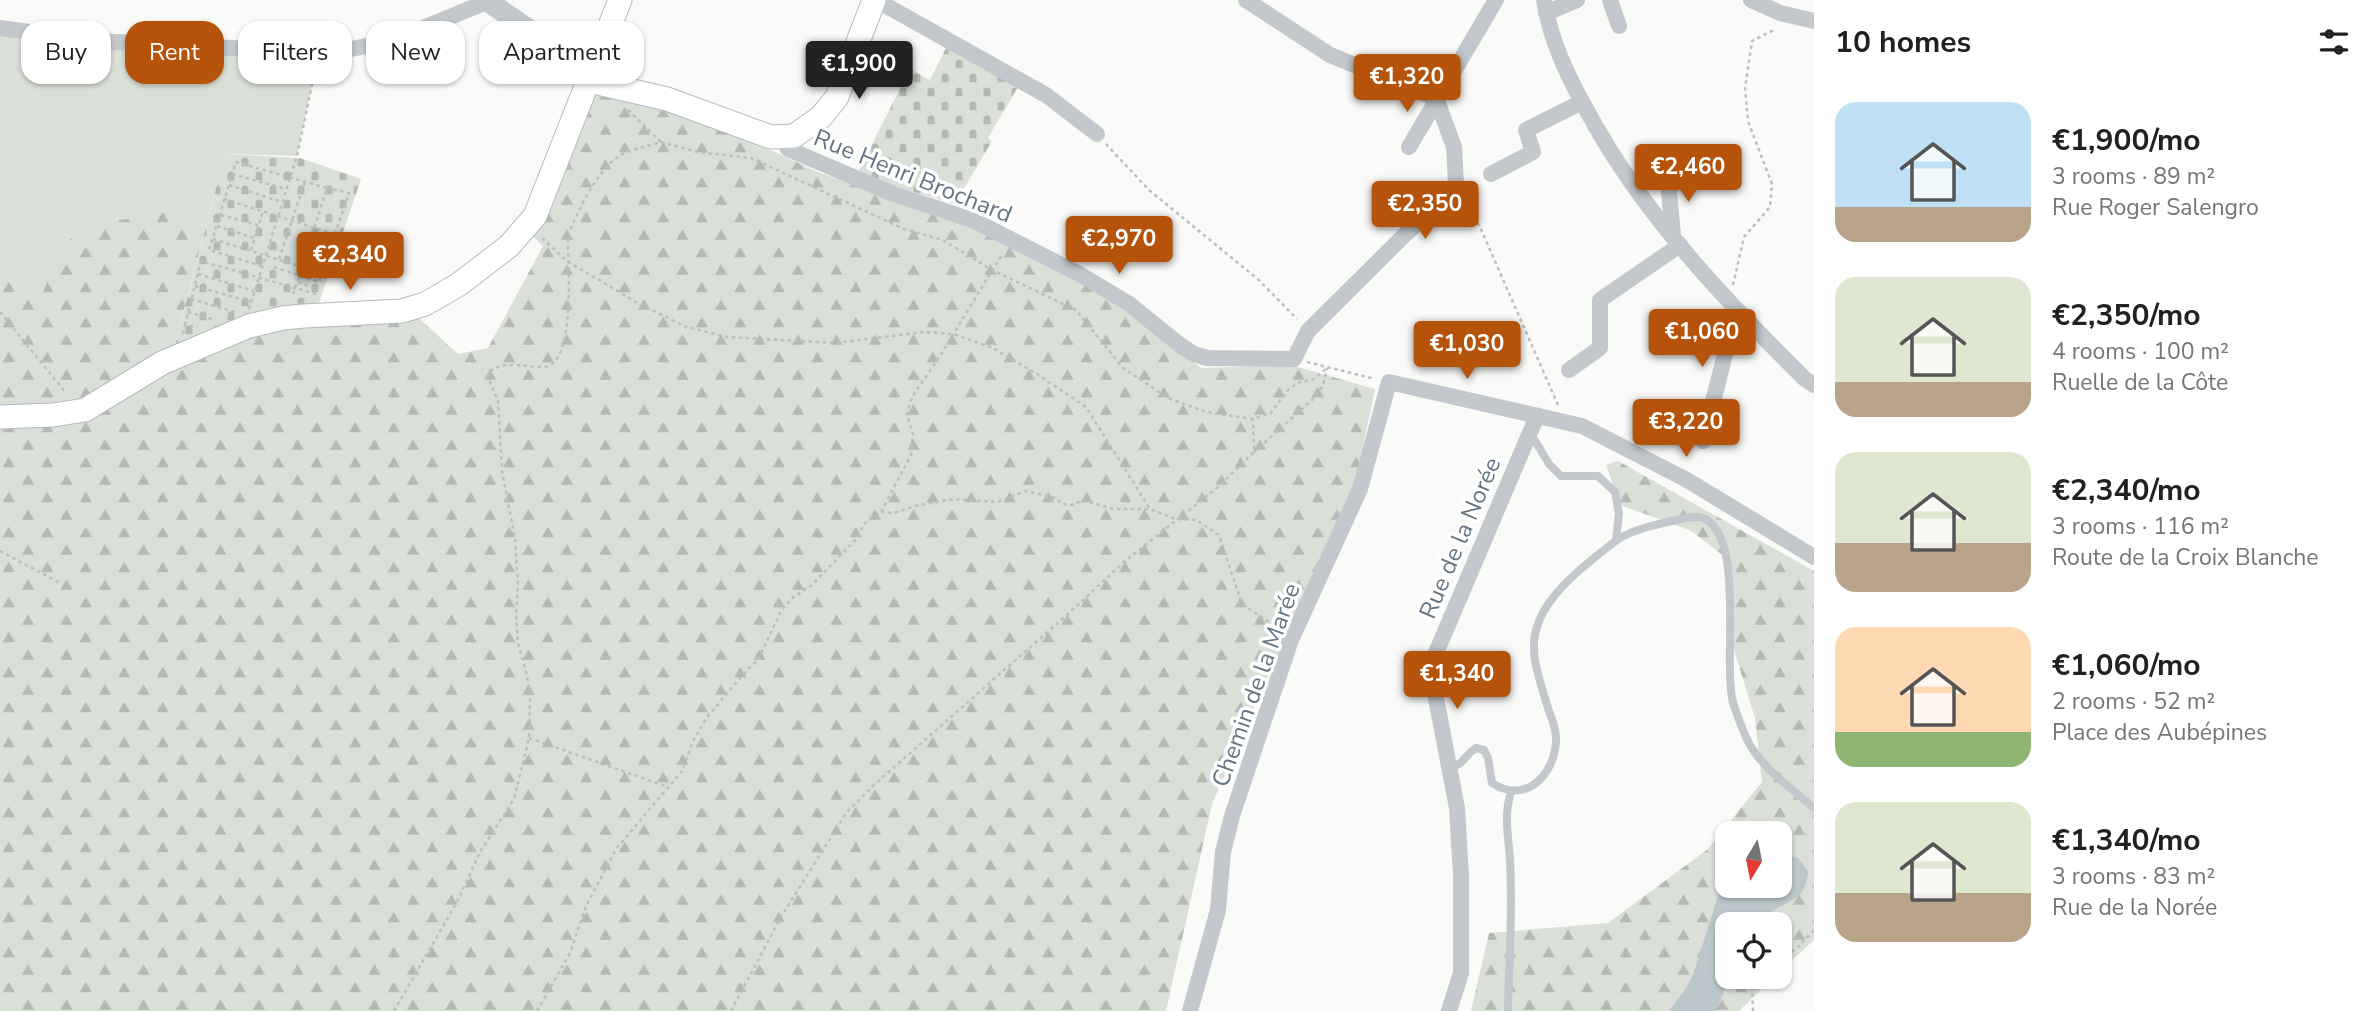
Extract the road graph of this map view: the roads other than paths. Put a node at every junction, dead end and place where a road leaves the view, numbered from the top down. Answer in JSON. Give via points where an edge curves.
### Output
{"nodes":[{"id":1,"x":485,"y":0,"type":"edge"},
{"id":2,"x":621,"y":0,"type":"edge"},
{"id":3,"x":875,"y":0,"type":"edge"},
{"id":4,"x":1246,"y":0,"type":"edge"},
{"id":5,"x":1496,"y":0,"type":"edge"},
{"id":6,"x":1577,"y":0,"type":"edge"},
{"id":7,"x":1611,"y":0,"type":"edge"},
{"id":8,"x":1751,"y":0,"type":"edge"},
{"id":9,"x":1545,"y":6,"type":"edge"},
{"id":10,"x":514,"y":21,"type":"edge"},
{"id":11,"x":613,"y":21,"type":"edge"},
{"id":12,"x":1814,"y":21,"type":"edge"},
{"id":13,"x":1619,"y":26,"type":"dead end"},
{"id":14,"x":0,"y":28,"type":"edge"},
{"id":15,"x":588,"y":84,"type":"edge"},
{"id":16,"x":615,"y":84,"type":"edge"},
{"id":17,"x":1436,"y":98,"type":"junction"},
{"id":18,"x":1582,"y":102,"type":"junction"},
{"id":19,"x":1097,"y":134,"type":"road end"},
{"id":20,"x":782,"y":138,"type":"junction"},
{"id":21,"x":1409,"y":147,"type":"dead end"},
{"id":22,"x":1684,"y":165,"type":"dead end"},
{"id":23,"x":1491,"y":174,"type":"dead end"},
{"id":24,"x":1677,"y":241,"type":"junction"},
{"id":25,"x":1746,"y":321,"type":"junction"},
{"id":26,"x":1569,"y":370,"type":"dead end"},
{"id":27,"x":1814,"y":385,"type":"edge"},
{"id":28,"x":1537,"y":416,"type":"junction"},
{"id":29,"x":0,"y":417,"type":"edge"},
{"id":30,"x":1530,"y":432,"type":"junction"},
{"id":31,"x":1703,"y":441,"type":"dead end"},
{"id":32,"x":1616,"y":540,"type":"junction"},
{"id":33,"x":1814,"y":557,"type":"edge"},
{"id":34,"x":1449,"y":768,"type":"junction"},
{"id":35,"x":1511,"y":792,"type":"junction"},
{"id":36,"x":1814,"y":808,"type":"edge"},
{"id":37,"x":1190,"y":1011,"type":"edge"},
{"id":38,"x":1449,"y":1011,"type":"edge"},
{"id":39,"x":1508,"y":1011,"type":"edge"}],
"edges":[{"from":1,"to":10,"type":"street"},
{"from":1,"to":14,"type":"street","via":[[389,42],[319,52],[96,41]]},
{"from":2,"to":11,"type":"main road"},
{"from":3,"to":19,"type":"street","via":[[1046,95]]},
{"from":3,"to":20,"type":"main road","via":[[837,97],[809,127]]},
{"from":4,"to":17,"type":"street","via":[[1330,55]]},
{"from":5,"to":17,"type":"street"},
{"from":6,"to":9,"type":"street"},
{"from":7,"to":13,"type":"street"},
{"from":8,"to":12,"type":"street"},
{"from":9,"to":18,"type":"street","via":[[1566,71]]},
{"from":15,"to":29,"type":"main road","via":[[535,216],[521,235],[438,298],[402,311],[244,320],[80,411]]},
{"from":16,"to":20,"type":"main road"},
{"from":17,"to":20,"type":"street","name":"Rue Henri Brochard","via":[[1454,147],[1456,184],[1308,331],[1294,359],[1194,354],[1128,303],[1081,275],[975,221],[891,193],[788,149]]},
{"from":17,"to":21,"type":"street"},
{"from":18,"to":23,"type":"street","via":[[1525,130],[1533,152]]},
{"from":18,"to":24,"type":"street","via":[[1635,189]]},
{"from":22,"to":24,"type":"street","via":[[1668,180]]},
{"from":24,"to":25,"type":"street"},
{"from":24,"to":26,"type":"street","via":[[1600,300],[1600,348]]},
{"from":25,"to":27,"type":"street"},
{"from":25,"to":31,"type":"street","via":[[1729,339]]},
{"from":28,"to":30,"type":"street","name":"Rue de la Norée"},
{"from":28,"to":33,"type":"street","via":[[1582,426],[1687,480]]},
{"from":28,"to":37,"type":"street","name":"Chemin de la Marée","via":[[1389,382],[1360,489],[1296,631],[1232,816],[1223,852],[1218,910]]},
{"from":30,"to":32,"type":"lane","via":[[1561,476],[1598,476],[1615,492],[1619,514]]},
{"from":30,"to":34,"type":"street","name":"Rue de la Norée","via":[[1430,667]]},
{"from":32,"to":35,"type":"lane","via":[[1561,587],[1538,622],[1534,656],[1556,735],[1555,749],[1536,785]]},
{"from":32,"to":36,"type":"lane","via":[[1687,517],[1703,518],[1714,527],[1723,540],[1731,603],[1733,702],[1751,747]]},
{"from":34,"to":35,"type":"lane","via":[[1461,764],[1476,748],[1484,750],[1492,783]]},
{"from":34,"to":38,"type":"street","name":"Rue de la Norée","via":[[1457,821],[1461,973]]},
{"from":35,"to":39,"type":"lane","via":[[1506,806]]}]}
